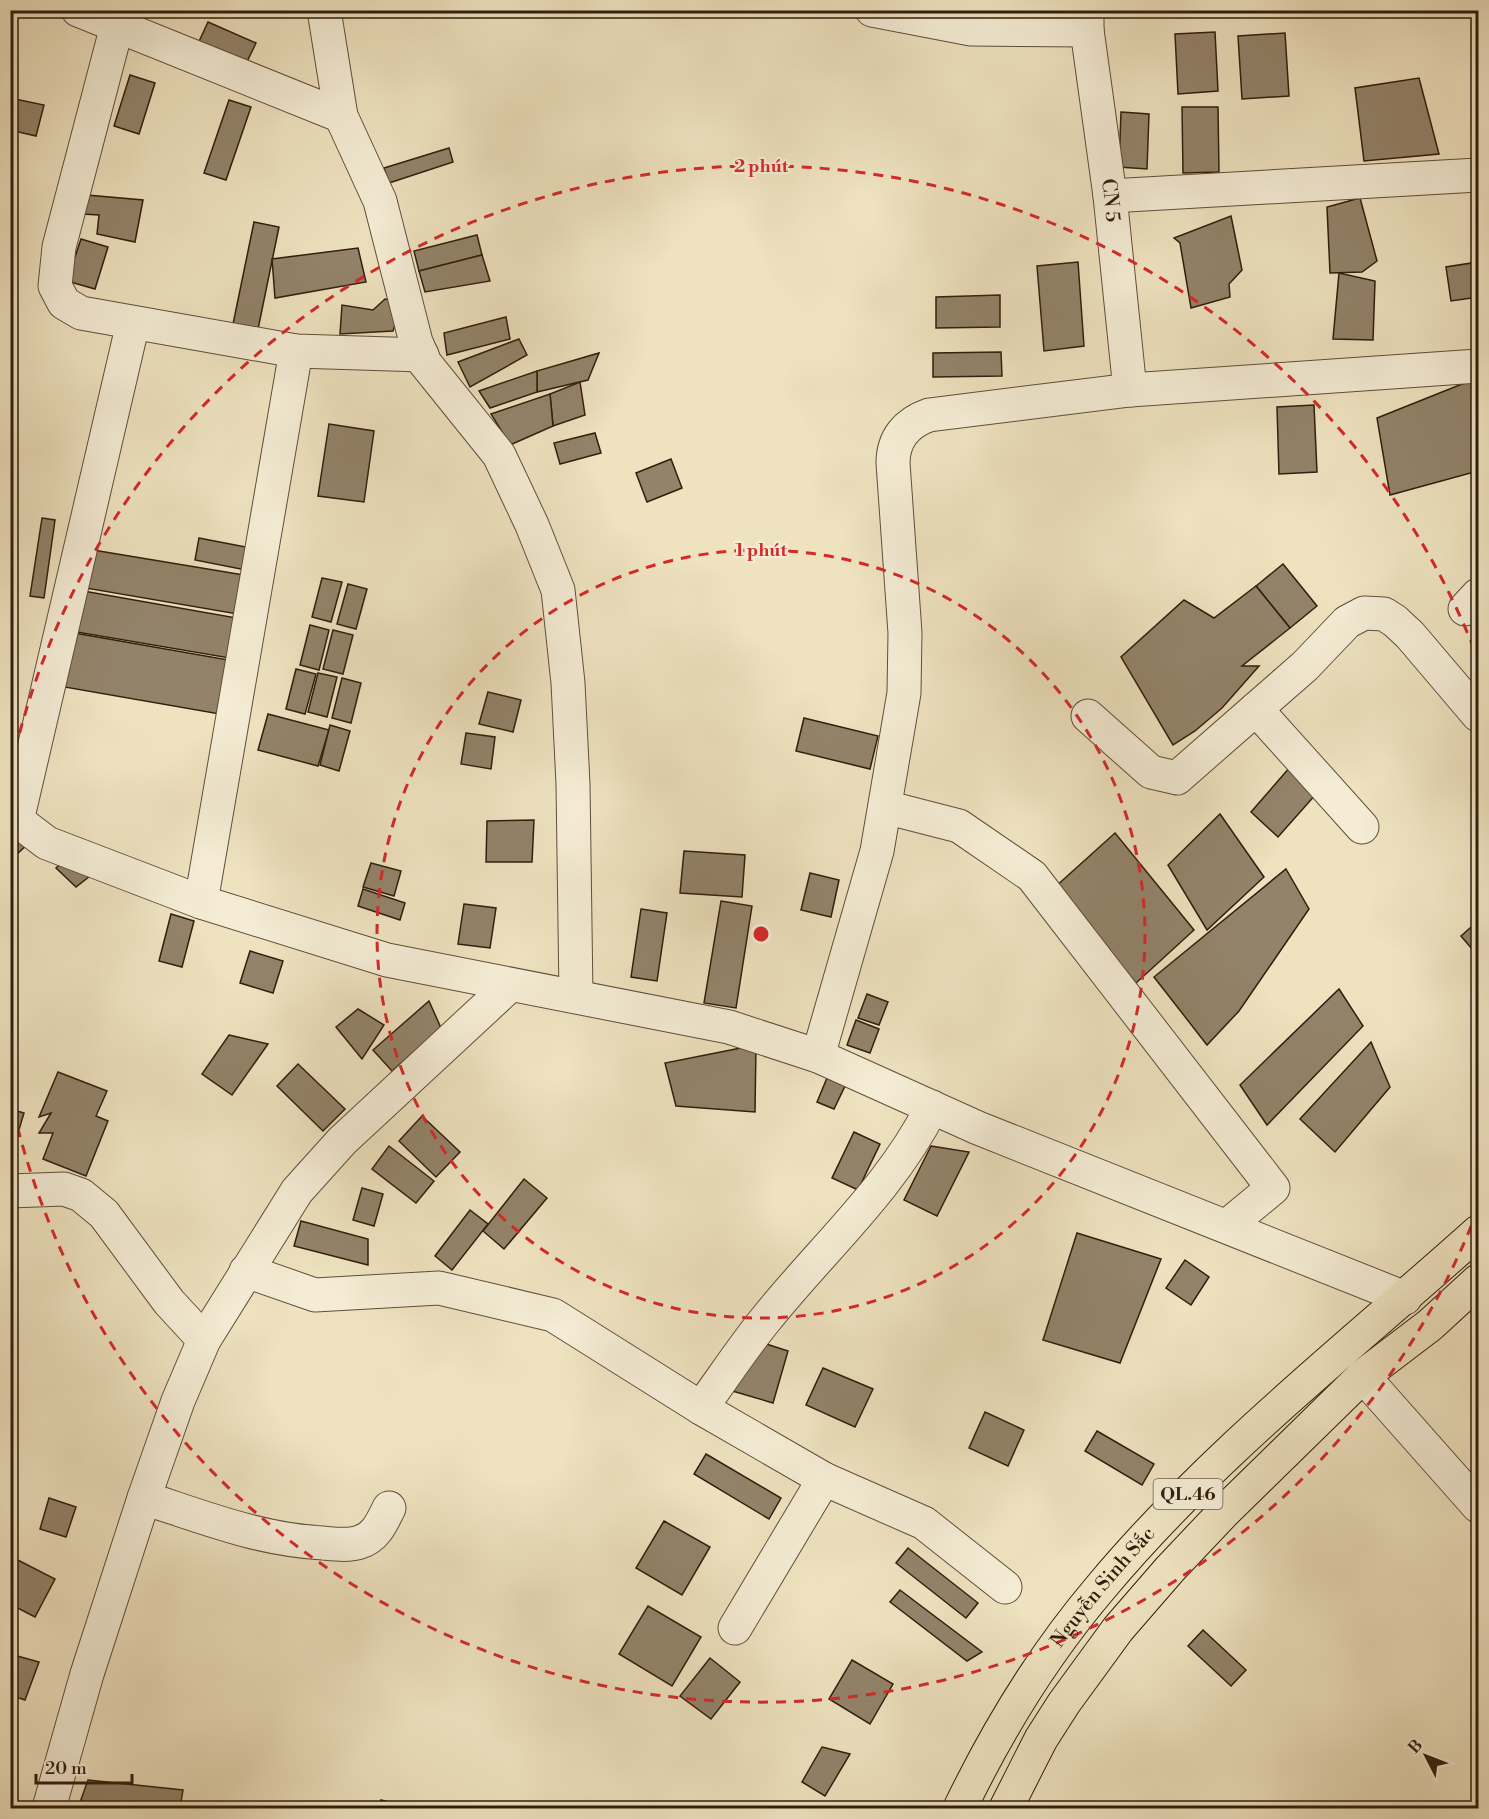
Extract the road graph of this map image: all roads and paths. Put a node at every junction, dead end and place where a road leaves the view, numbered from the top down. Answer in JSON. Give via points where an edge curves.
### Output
{"nodes":[{"id":1,"x":78,"y":10,"type":"edge"},
{"id":2,"x":324,"y":10,"type":"edge"},
{"id":3,"x":872,"y":10,"type":"edge"},
{"id":4,"x":1087,"y":20,"type":"edge"},
{"id":5,"x":117,"y":26,"type":"junction"},
{"id":6,"x":341,"y":116,"type":"junction"},
{"id":7,"x":1479,"y":175,"type":"edge"},
{"id":8,"x":1110,"y":196,"type":"junction"},
{"id":9,"x":133,"y":323,"type":"junction"},
{"id":10,"x":296,"y":351,"type":"junction"},
{"id":11,"x":422,"y":355,"type":"junction"},
{"id":12,"x":1479,"y":366,"type":"edge"},
{"id":13,"x":1130,"y":390,"type":"junction"},
{"id":14,"x":1256,"y":709,"type":"junction"},
{"id":15,"x":1479,"y":715,"type":"edge"},
{"id":16,"x":1088,"y":716,"type":"dead end"},
{"id":17,"x":885,"y":807,"type":"junction"},
{"id":18,"x":14,"y":818,"type":"edge"},
{"id":19,"x":1362,"y":827,"type":"dead end"},
{"id":20,"x":201,"y":902,"type":"junction"},
{"id":21,"x":509,"y":986,"type":"junction"},
{"id":22,"x":576,"y":996,"type":"junction"},
{"id":23,"x":818,"y":1056,"type":"junction"},
{"id":24,"x":932,"y":1107,"type":"junction"},
{"id":25,"x":10,"y":1191,"type":"edge"},
{"id":26,"x":1227,"y":1226,"type":"junction"},
{"id":27,"x":1479,"y":1232,"type":"edge"},
{"id":28,"x":246,"y":1270,"type":"junction"},
{"id":29,"x":1479,"y":1281,"type":"edge"},
{"id":30,"x":1405,"y":1298,"type":"junction"},
{"id":31,"x":204,"y":1340,"type":"junction"},
{"id":32,"x":1364,"y":1376,"type":"junction"},
{"id":33,"x":701,"y":1408,"type":"junction"},
{"id":34,"x":824,"y":1479,"type":"junction"},
{"id":35,"x":144,"y":1498,"type":"junction"},
{"id":36,"x":1479,"y":1506,"type":"edge"},
{"id":37,"x":389,"y":1508,"type":"dead end"},
{"id":38,"x":1005,"y":1587,"type":"dead end"},
{"id":39,"x":735,"y":1628,"type":"dead end"},
{"id":40,"x":49,"y":1809,"type":"edge"},
{"id":41,"x":960,"y":1809,"type":"edge"},
{"id":42,"x":1006,"y":1809,"type":"edge"}],
"edges":[{"from":1,"to":5,"type":"street"},
{"from":2,"to":6,"type":"street"},
{"from":3,"to":4,"type":"street","via":[[971,29]]},
{"from":4,"to":8,"type":"street","name":"CN 5"},
{"from":5,"to":6,"type":"street"},
{"from":5,"to":9,"type":"street","via":[[59,247],[56,286],[64,303],[81,313]]},
{"from":6,"to":11,"type":"street","via":[[380,201]]},
{"from":7,"to":8,"type":"street"},
{"from":8,"to":13,"type":"street","name":"CN 5"},
{"from":9,"to":10,"type":"street"},
{"from":9,"to":18,"type":"street"},
{"from":10,"to":11,"type":"street"},
{"from":10,"to":20,"type":"street"},
{"from":11,"to":22,"type":"street","via":[[448,395],[499,455],[558,590],[573,773]]},
{"from":12,"to":13,"type":"street"},
{"from":13,"to":17,"type":"street","via":[[929,415],[914,420],[897,441],[893,464],[905,633],[904,693]]},
{"from":14,"to":15,"type":"street","via":[[1347,622],[1356,616],[1377,613],[1395,621],[1410,635]]},
{"from":14,"to":16,"type":"street","via":[[1177,778],[1151,772]]},
{"from":14,"to":19,"type":"street"},
{"from":17,"to":23,"type":"street","via":[[877,851]]},
{"from":17,"to":26,"type":"street","via":[[959,826],[1032,876],[1273,1188]]},
{"from":18,"to":20,"type":"street","via":[[47,843]]},
{"from":20,"to":21,"type":"street","via":[[387,960]]},
{"from":21,"to":22,"type":"street"},
{"from":21,"to":28,"type":"street","via":[[335,1149],[297,1191]]},
{"from":22,"to":23,"type":"street","via":[[729,1027]]},
{"from":23,"to":24,"type":"street"},
{"from":24,"to":26,"type":"street"},
{"from":24,"to":33,"type":"street","via":[[861,1214],[766,1318]]},
{"from":25,"to":31,"type":"street","via":[[64,1189],[81,1195],[104,1214],[169,1302]]},
{"from":26,"to":30,"type":"street"},
{"from":27,"to":30,"type":"highway","name":"Nguyễn Sinh Sắc","number":"QL.46"},
{"from":28,"to":31,"type":"street"},
{"from":28,"to":33,"type":"street","via":[[315,1295],[439,1288],[553,1315]]},
{"from":29,"to":32,"type":"highway","name":"Nguyễn Sinh Sắc","number":"QL.46"},
{"from":30,"to":41,"type":"highway","name":"Nguyễn Sinh Sắc","number":"QL.46","via":[[1263,1421],[1160,1521],[1100,1588],[1023,1692]]},
{"from":31,"to":35,"type":"street"},
{"from":32,"to":36,"type":"street"},
{"from":32,"to":42,"type":"highway","name":"Nguyễn Sinh Sắc","number":"QL.46","via":[[1224,1512],[1118,1629],[1041,1739]]},
{"from":33,"to":34,"type":"street"},
{"from":34,"to":38,"type":"street","via":[[924,1523]]},
{"from":34,"to":39,"type":"street"},
{"from":35,"to":37,"type":"street","via":[[255,1534],[290,1542],[333,1544],[360,1542],[376,1532]]},
{"from":35,"to":40,"type":"street","via":[[87,1674]]}]}
